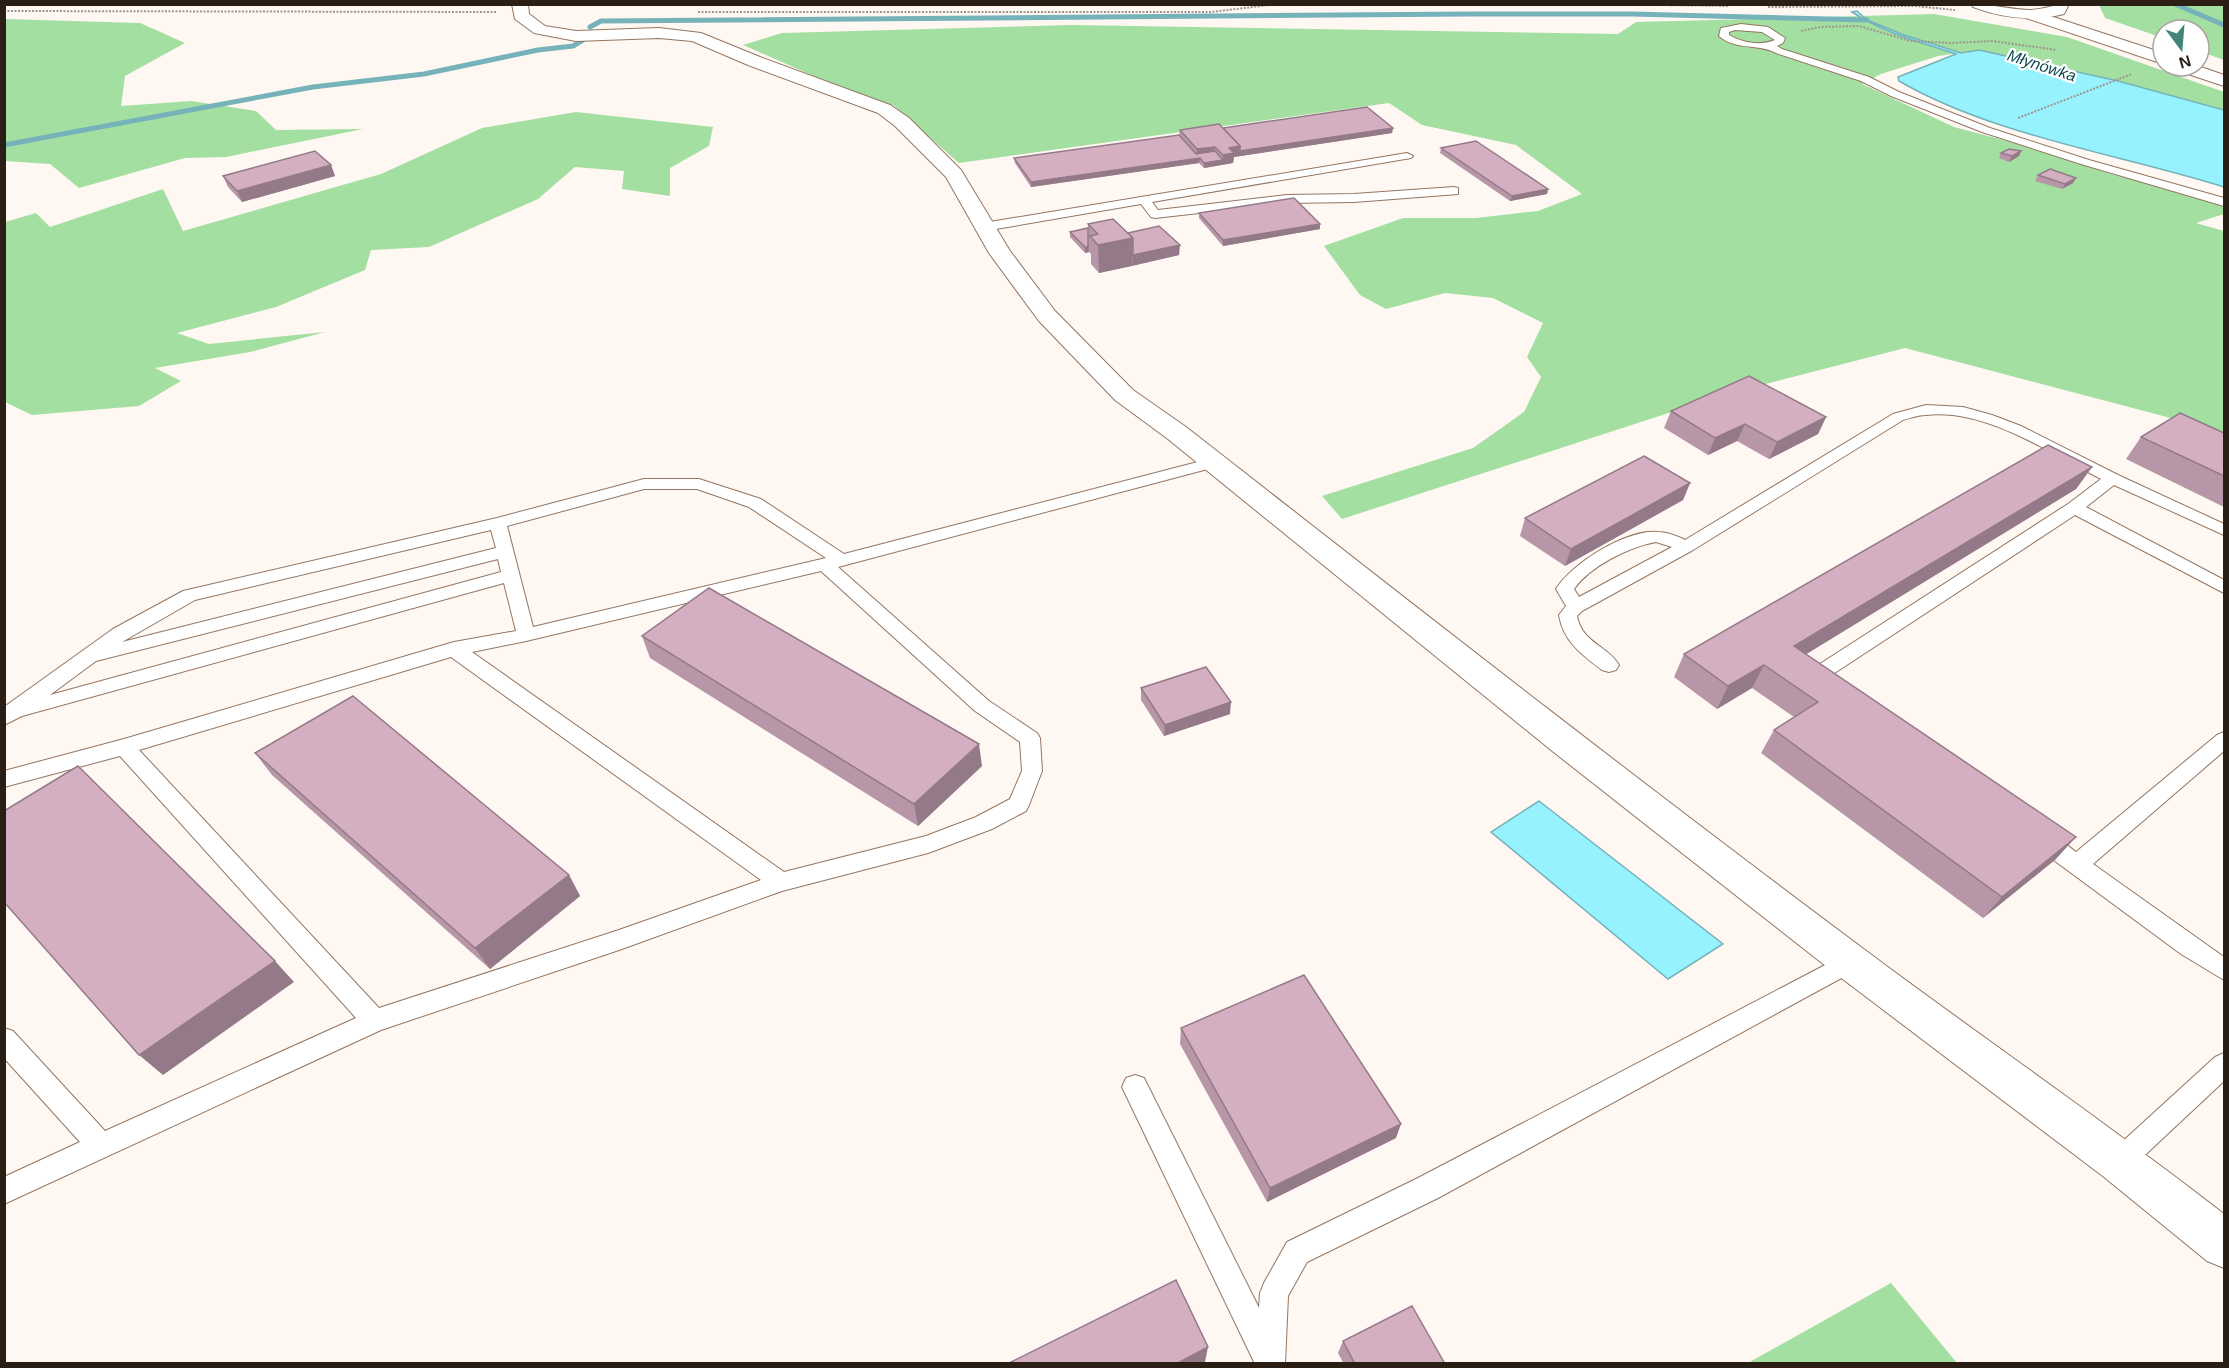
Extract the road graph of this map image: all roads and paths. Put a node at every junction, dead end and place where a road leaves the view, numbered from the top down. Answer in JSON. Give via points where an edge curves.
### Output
{"nodes":[{"id":1,"x":520,"y":4,"type":"edge"},
{"id":2,"x":1278,"y":4,"type":"edge"},
{"id":3,"x":1593,"y":4,"type":"edge"},
{"id":4,"x":1972,"y":4,"type":"edge"},
{"id":5,"x":1979,"y":5,"type":"edge"},
{"id":6,"x":1732,"y":6,"type":"dead end"},
{"id":7,"x":537,"y":7,"type":"dead end"},
{"id":8,"x":1766,"y":7,"type":"dead end"},
{"id":9,"x":2061,"y":7,"type":"edge"},
{"id":10,"x":4,"y":11,"type":"edge"},
{"id":11,"x":503,"y":12,"type":"dead end"},
{"id":12,"x":692,"y":12,"type":"dead end"},
{"id":13,"x":2003,"y":12,"type":"junction"},
{"id":14,"x":2032,"y":15,"type":"junction"},
{"id":15,"x":527,"y":22,"type":"junction"},
{"id":16,"x":1795,"y":36,"type":"dead end"},
{"id":17,"x":1769,"y":45,"type":"junction"},
{"id":18,"x":2151,"y":47,"type":"edge"},
{"id":19,"x":2059,"y":50,"type":"dead end"},
{"id":20,"x":2151,"y":55,"type":"edge"},
{"id":21,"x":2124,"y":70,"type":"dead end"},
{"id":22,"x":2010,"y":120,"type":"dead end"},
{"id":23,"x":1407,"y":156,"type":"dead end"},
{"id":24,"x":1454,"y":190,"type":"dead end"},
{"id":25,"x":1145,"y":201,"type":"junction"},
{"id":26,"x":2224,"y":202,"type":"edge"},
{"id":27,"x":984,"y":227,"type":"junction"},
{"id":28,"x":1213,"y":463,"type":"junction"},
{"id":29,"x":2112,"y":478,"type":"junction"},
{"id":30,"x":2074,"y":508,"type":"junction"},
{"id":31,"x":498,"y":523,"type":"junction"},
{"id":32,"x":2224,"y":530,"type":"edge"},
{"id":33,"x":1687,"y":546,"type":"junction"},
{"id":34,"x":504,"y":552,"type":"junction"},
{"id":35,"x":832,"y":562,"type":"junction"},
{"id":36,"x":510,"y":575,"type":"junction"},
{"id":37,"x":2224,"y":587,"type":"edge"},
{"id":38,"x":1576,"y":607,"type":"junction"},
{"id":39,"x":526,"y":635,"type":"junction"},
{"id":40,"x":454,"y":649,"type":"junction"},
{"id":41,"x":85,"y":658,"type":"junction"},
{"id":42,"x":1609,"y":664,"type":"dead end"},
{"id":43,"x":1845,"y":697,"type":"edge"},
{"id":44,"x":7,"y":716,"type":"edge"},
{"id":45,"x":2224,"y":740,"type":"edge"},
{"id":46,"x":124,"y":747,"type":"junction"},
{"id":47,"x":4,"y":779,"type":"edge"},
{"id":48,"x":2029,"y":830,"type":"edge"},
{"id":49,"x":2077,"y":864,"type":"junction"},
{"id":50,"x":781,"y":882,"type":"junction"},
{"id":51,"x":1850,"y":962,"type":"junction"},
{"id":52,"x":2224,"y":970,"type":"edge"},
{"id":53,"x":375,"y":1021,"type":"junction"},
{"id":54,"x":4,"y":1039,"type":"edge"},
{"id":55,"x":2224,"y":1065,"type":"edge"},
{"id":56,"x":1136,"y":1088,"type":"dead end"},
{"id":57,"x":101,"y":1146,"type":"junction"},
{"id":58,"x":2120,"y":1161,"type":"junction"},
{"id":59,"x":4,"y":1191,"type":"edge"},
{"id":60,"x":2224,"y":1244,"type":"edge"},
{"id":61,"x":1270,"y":1362,"type":"edge"}],
"edges":[{"from":1,"to":15,"type":"street","via":[[521,16]]},
{"from":2,"to":12,"type":"path","via":[[1211,12]]},
{"from":3,"to":6,"type":"path"},
{"from":4,"to":5,"type":"street"},
{"from":5,"to":13,"type":"street"},
{"from":7,"to":15,"type":"street"},
{"from":8,"to":13,"type":"path","via":[[1937,7],[1992,17]]},
{"from":9,"to":14,"type":"street","via":[[2051,14]]},
{"from":9,"to":18,"type":"street","via":[[2098,27]]},
{"from":10,"to":11,"type":"path"},
{"from":13,"to":14,"type":"street"},
{"from":14,"to":20,"type":"street"},
{"from":15,"to":27,"type":"street","via":[[540,30],[576,36],[695,36],[884,109],[954,174]]},
{"from":16,"to":19,"type":"path","via":[[1812,28],[1850,26],[1911,40],[1992,41]]},
{"from":17,"to":17,"type":"lane","via":[[1743,44],[1723,33],[1735,27],[1763,29],[1780,38]]},
{"from":17,"to":26,"type":"lane","via":[[1865,79],[1986,130]]},
{"from":21,"to":22,"type":"path","via":[[2133,75]]},
{"from":23,"to":25,"type":"lane"},
{"from":24,"to":25,"type":"lane","via":[[1287,199],[1155,214]]},
{"from":25,"to":27,"type":"lane"},
{"from":27,"to":28,"type":"street","via":[[1047,316],[1086,358],[1124,395]]},
{"from":28,"to":35,"type":"lane"},
{"from":28,"to":51,"type":"street","via":[[1545,727]]},
{"from":29,"to":30,"type":"lane"},
{"from":29,"to":32,"type":"lane"},
{"from":29,"to":33,"type":"lane","via":[[1986,418],[1926,410],[1898,417]]},
{"from":30,"to":37,"type":"lane"},
{"from":30,"to":43,"type":"lane","via":[[1816,676]]},
{"from":31,"to":34,"type":"lane"},
{"from":31,"to":35,"type":"lane","via":[[644,484],[699,484],[755,503]]},
{"from":31,"to":41,"type":"lane","via":[[189,595]]},
{"from":33,"to":38,"type":"lane"},
{"from":33,"to":38,"type":"lane","via":[[1656,537],[1597,560],[1568,581],[1565,589]]},
{"from":34,"to":36,"type":"lane"},
{"from":34,"to":41,"type":"lane"},
{"from":35,"to":39,"type":"lane"},
{"from":35,"to":50,"type":"lane","via":[[982,706],[1030,738],[1032,771],[1018,805],[984,823],[928,843]]},
{"from":36,"to":39,"type":"lane"},
{"from":36,"to":44,"type":"lane"},
{"from":38,"to":42,"type":"lane","via":[[1568,615],[1569,627],[1581,644]]},
{"from":39,"to":40,"type":"lane"},
{"from":40,"to":46,"type":"lane"},
{"from":40,"to":50,"type":"lane"},
{"from":41,"to":44,"type":"lane"},
{"from":45,"to":49,"type":"lane"},
{"from":46,"to":47,"type":"lane"},
{"from":46,"to":53,"type":"lane"},
{"from":48,"to":49,"type":"lane"},
{"from":49,"to":52,"type":"lane"},
{"from":50,"to":53,"type":"lane"},
{"from":51,"to":58,"type":"street"},
{"from":51,"to":61,"type":"lane","via":[[1428,1188],[1297,1252],[1274,1293]]},
{"from":53,"to":57,"type":"lane"},
{"from":54,"to":57,"type":"lane"},
{"from":55,"to":58,"type":"lane"},
{"from":56,"to":61,"type":"lane"},
{"from":57,"to":59,"type":"lane"},
{"from":58,"to":60,"type":"street"}]}
